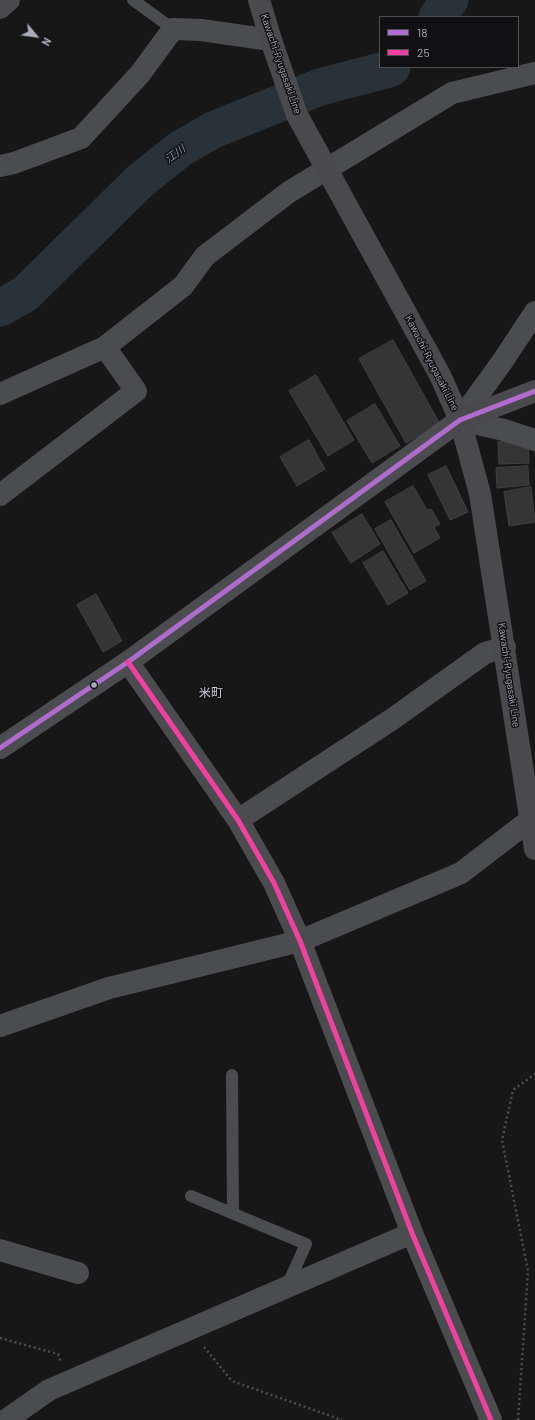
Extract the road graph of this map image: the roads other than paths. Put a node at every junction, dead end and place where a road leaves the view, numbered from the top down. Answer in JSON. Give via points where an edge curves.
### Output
{"nodes":[{"id":1,"x":9,"y":0,"type":"edge"},
{"id":2,"x":133,"y":0,"type":"edge"},
{"id":3,"x":259,"y":0,"type":"edge"},
{"id":4,"x":0,"y":8,"type":"edge"},
{"id":5,"x":173,"y":29,"type":"junction"},
{"id":6,"x":271,"y":40,"type":"junction"},
{"id":7,"x":535,"y":74,"type":"edge"},
{"id":8,"x":0,"y":166,"type":"edge"},
{"id":9,"x":326,"y":169,"type":"junction"},
{"id":10,"x":535,"y":312,"type":"edge"},
{"id":11,"x":105,"y":347,"type":"junction"},
{"id":12,"x":535,"y":391,"type":"edge"},
{"id":13,"x":0,"y":394,"type":"edge"},
{"id":14,"x":460,"y":420,"type":"junction"},
{"id":15,"x":535,"y":440,"type":"edge"},
{"id":16,"x":0,"y":495,"type":"edge"},
{"id":17,"x":505,"y":647,"type":"junction"},
{"id":18,"x":128,"y":662,"type":"junction"},
{"id":19,"x":0,"y":748,"type":"edge"},
{"id":20,"x":238,"y":820,"type":"junction"},
{"id":21,"x":530,"y":820,"type":"junction"},
{"id":22,"x":535,"y":849,"type":"edge"},
{"id":23,"x":300,"y":941,"type":"junction"},
{"id":24,"x":0,"y":1026,"type":"edge"},
{"id":25,"x":232,"y":1075,"type":"dead end"},
{"id":26,"x":191,"y":1196,"type":"dead end"},
{"id":27,"x":233,"y":1213,"type":"junction"},
{"id":28,"x":412,"y":1233,"type":"junction"},
{"id":29,"x":0,"y":1250,"type":"edge"},
{"id":30,"x":78,"y":1273,"type":"dead end"},
{"id":31,"x":287,"y":1287,"type":"junction"},
{"id":32,"x":6,"y":1420,"type":"edge"},
{"id":33,"x":491,"y":1420,"type":"edge"}],
"edges":[{"from":1,"to":4,"type":"main road"},
{"from":2,"to":5,"type":"lane"},
{"from":3,"to":6,"type":"main road","name":"Kawachi-Ryugasaki Line"},
{"from":5,"to":6,"type":"street","via":[[201,30]]},
{"from":5,"to":8,"type":"street","via":[[140,74],[81,138]]},
{"from":6,"to":9,"type":"main road","name":"Kawachi-Ryugasaki Line","via":[[297,115]]},
{"from":7,"to":9,"type":"street","via":[[452,93]]},
{"from":9,"to":11,"type":"street","via":[[289,192],[205,256],[183,286]]},
{"from":9,"to":14,"type":"main road","name":"Kawachi-Ryugasaki Line","via":[[440,375]]},
{"from":10,"to":14,"type":"street"},
{"from":11,"to":13,"type":"street"},
{"from":11,"to":16,"type":"street","via":[[136,391]]},
{"from":12,"to":14,"type":"main road"},
{"from":14,"to":15,"type":"street"},
{"from":14,"to":17,"type":"main road","name":"Kawachi-Ryugasaki Line","via":[[480,494]]},
{"from":14,"to":18,"type":"street"},
{"from":17,"to":20,"type":"street","via":[[485,653],[391,720]]},
{"from":17,"to":21,"type":"main road","name":"Kawachi-Ryugasaki Line"},
{"from":18,"to":19,"type":"street"},
{"from":18,"to":20,"type":"street"},
{"from":20,"to":23,"type":"street","via":[[274,883]]},
{"from":21,"to":22,"type":"main road","name":"Kawachi-Ryugasaki Line"},
{"from":21,"to":23,"type":"street","via":[[461,873]]},
{"from":23,"to":24,"type":"street","via":[[109,988]]},
{"from":23,"to":28,"type":"street"},
{"from":25,"to":27,"type":"lane"},
{"from":26,"to":27,"type":"lane"},
{"from":27,"to":31,"type":"lane","via":[[306,1244]]},
{"from":28,"to":31,"type":"street"},
{"from":28,"to":33,"type":"street"},
{"from":29,"to":30,"type":"street"},
{"from":31,"to":32,"type":"street","via":[[48,1390]]}]}
